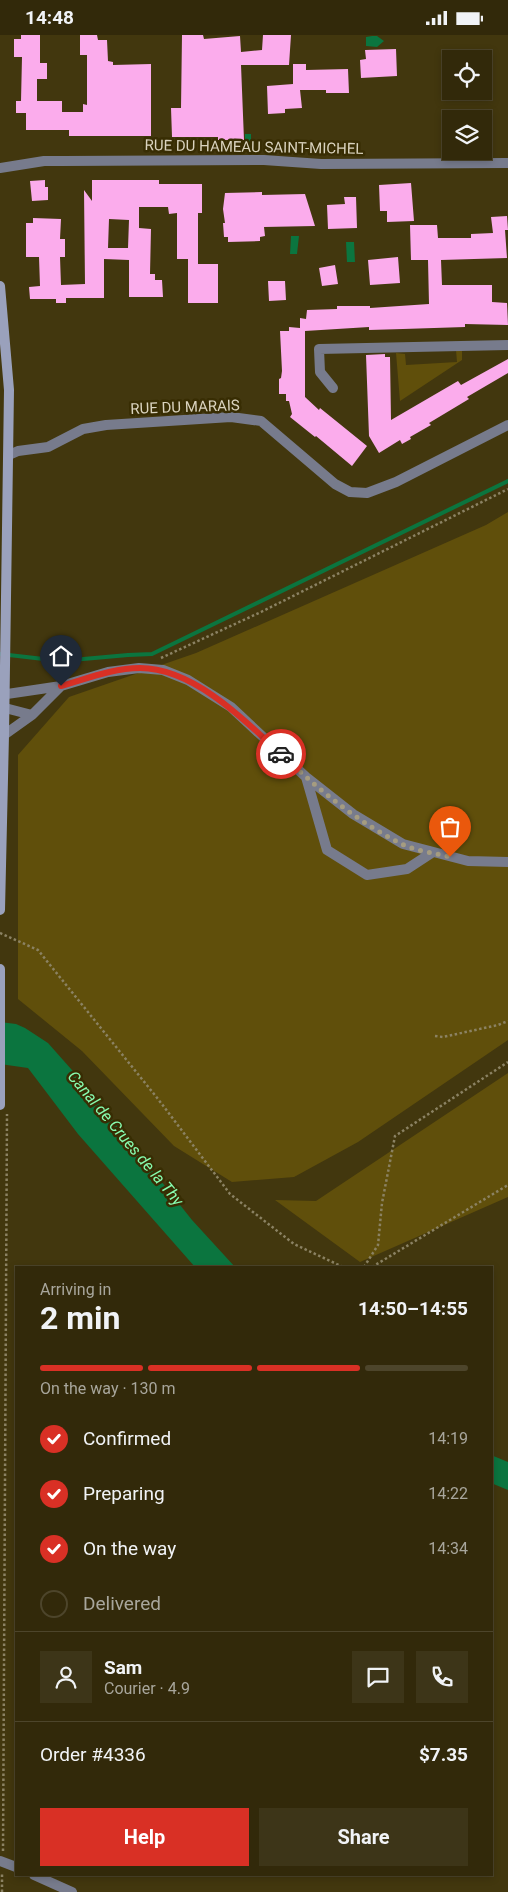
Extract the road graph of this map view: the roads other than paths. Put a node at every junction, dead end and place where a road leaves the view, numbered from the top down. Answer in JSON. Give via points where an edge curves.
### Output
{"nodes":[{"id":1,"x":508,"y":163,"type":"edge"},
{"id":2,"x":0,"y":168,"type":"edge"},
{"id":3,"x":0,"y":286,"type":"edge"},
{"id":4,"x":508,"y":345,"type":"edge"},
{"id":5,"x":333,"y":388,"type":"dead end"},
{"id":6,"x":508,"y":425,"type":"edge"},
{"id":7,"x":9,"y":455,"type":"junction"},
{"id":8,"x":61,"y":686,"type":"junction"},
{"id":9,"x":2,"y":700,"type":"edge"},
{"id":10,"x":32,"y":715,"type":"junction"},
{"id":11,"x":4,"y":735,"type":"junction"},
{"id":12,"x":306,"y":777,"type":"junction"},
{"id":13,"x":432,"y":852,"type":"junction"},
{"id":14,"x":508,"y":862,"type":"edge"},
{"id":15,"x":0,"y":910,"type":"edge"},
{"id":16,"x":0,"y":969,"type":"edge"},
{"id":17,"x":1,"y":997,"type":"edge"},
{"id":18,"x":0,"y":1072,"type":"edge"},
{"id":19,"x":4,"y":1108,"type":"edge"},
{"id":20,"x":1,"y":1861,"type":"edge"},
{"id":21,"x":15,"y":1867,"type":"edge"},
{"id":22,"x":36,"y":1876,"type":"edge"},
{"id":23,"x":72,"y":1892,"type":"edge"}],
"edges":[{"from":1,"to":2,"type":"street","name":"RUE DU HAMEAU SAINT-MICHEL","via":[[44,161]]},
{"from":3,"to":7,"type":"main road","via":[[9,390]]},
{"from":4,"to":5,"type":"street","via":[[319,349],[320,372]]},
{"from":6,"to":7,"type":"street","name":"RUE DU MARAIS","via":[[396,482],[367,493],[350,492],[335,484],[261,421],[231,417],[106,425],[83,429],[48,447]]},
{"from":7,"to":9,"type":"main road"},
{"from":8,"to":9,"type":"street"},
{"from":8,"to":10,"type":"street"},
{"from":8,"to":12,"type":"street","via":[[108,672],[139,668],[163,670],[231,707]]},
{"from":9,"to":10,"type":"street"},
{"from":9,"to":11,"type":"main road"},
{"from":10,"to":11,"type":"street"},
{"from":11,"to":15,"type":"main road"},
{"from":12,"to":13,"type":"street","via":[[353,814],[403,844]]},
{"from":12,"to":13,"type":"street","via":[[327,850],[367,875],[407,869]]},
{"from":13,"to":14,"type":"street","via":[[468,861]]},
{"from":16,"to":17,"type":"main road"},
{"from":17,"to":18,"type":"main road"},
{"from":18,"to":19,"type":"main road"},
{"from":20,"to":21,"type":"street"},
{"from":22,"to":23,"type":"street"}]}
